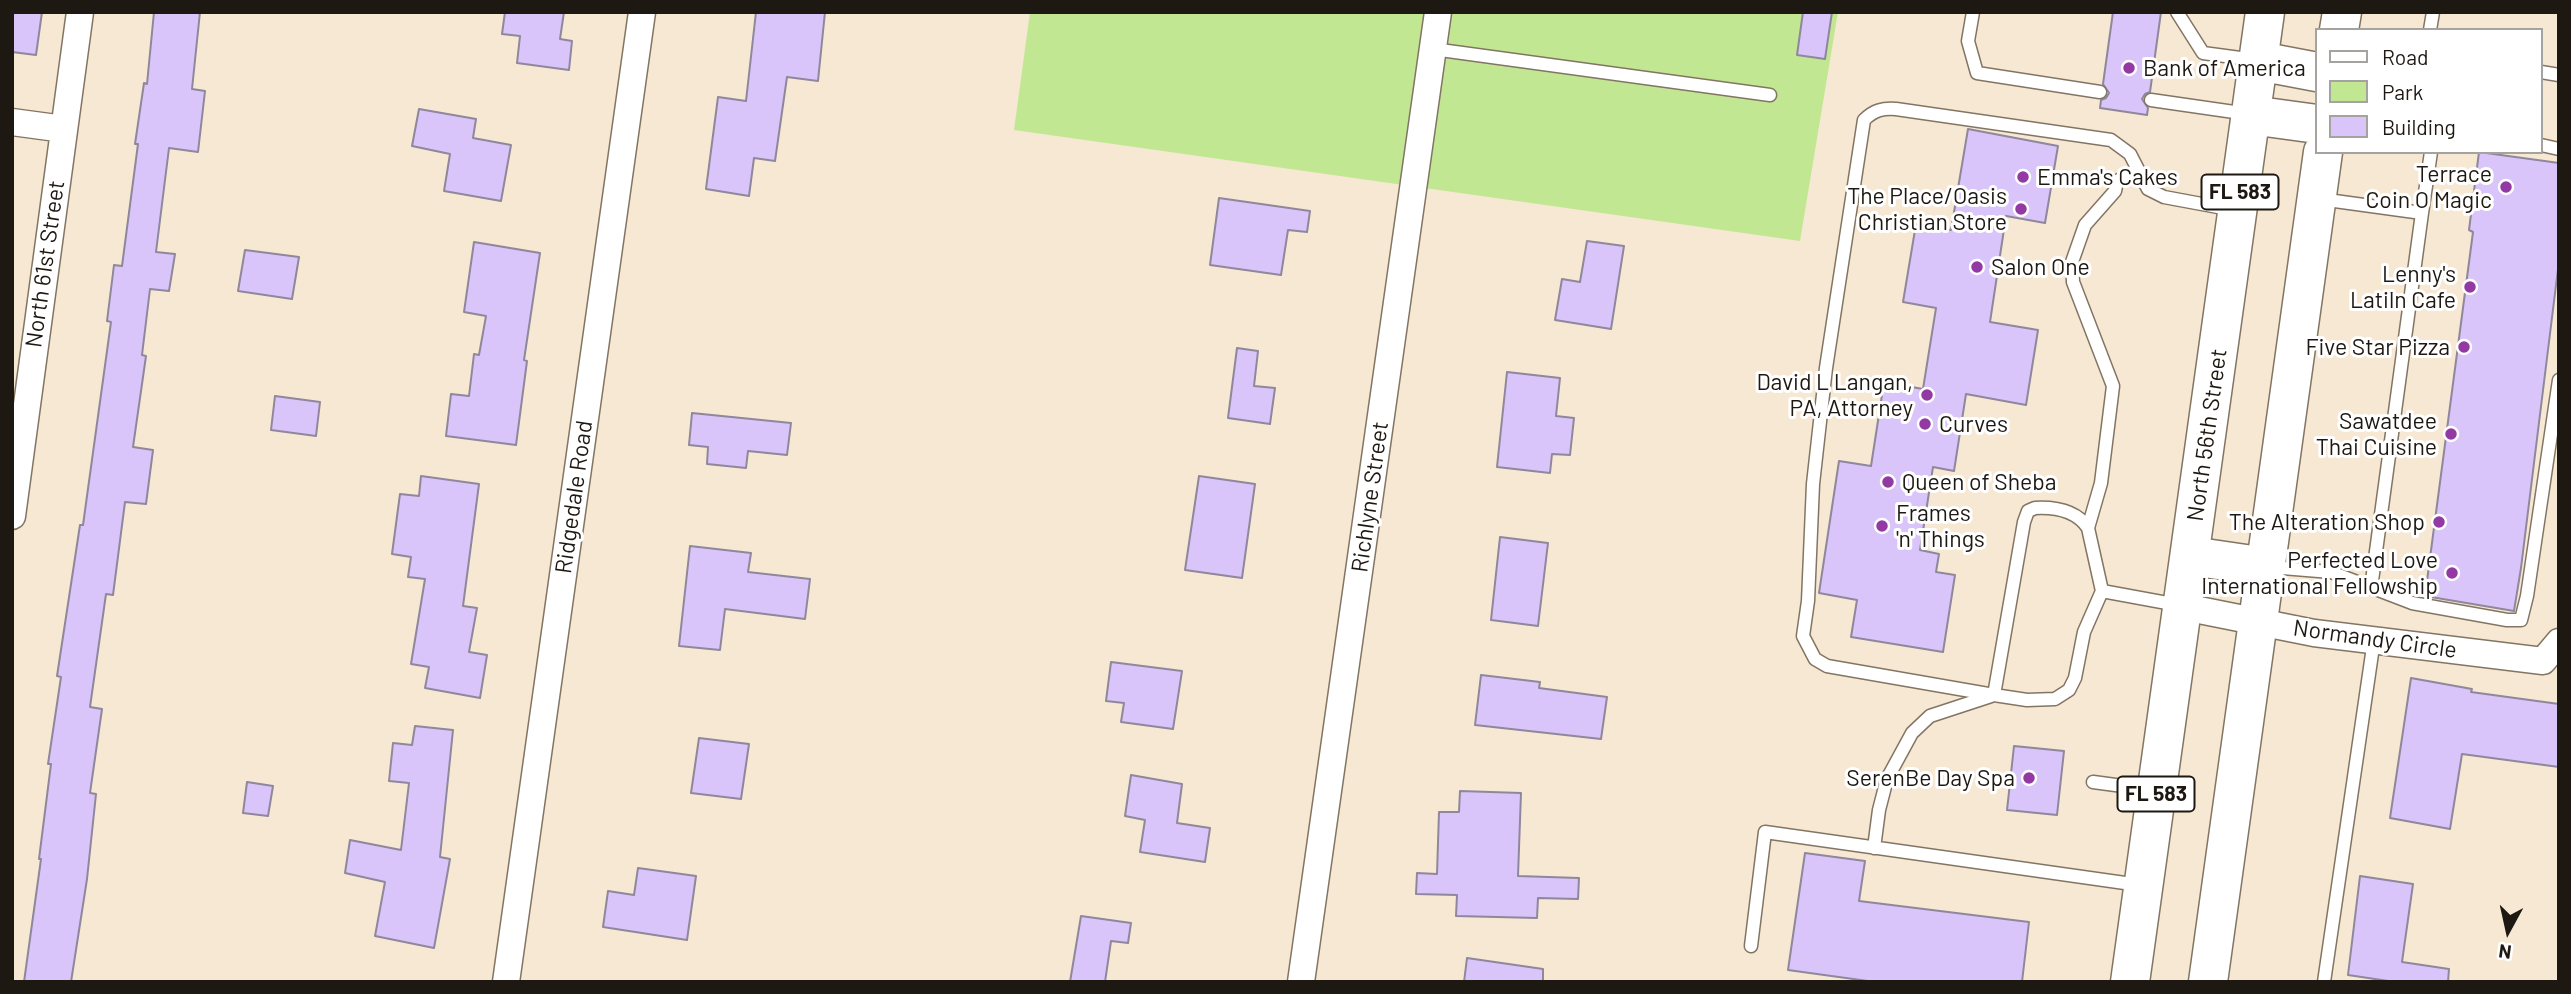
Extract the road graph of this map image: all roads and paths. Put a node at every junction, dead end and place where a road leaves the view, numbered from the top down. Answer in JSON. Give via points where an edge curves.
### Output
{"nodes":[{"id":1,"x":80,"y":12,"type":"edge"},
{"id":2,"x":642,"y":12,"type":"edge"},
{"id":3,"x":1438,"y":12,"type":"edge"},
{"id":4,"x":1973,"y":12,"type":"edge"},
{"id":5,"x":2177,"y":12,"type":"edge"},
{"id":6,"x":2265,"y":12,"type":"edge"},
{"id":7,"x":1433,"y":48,"type":"junction"},
{"id":8,"x":2259,"y":61,"type":"junction"},
{"id":9,"x":2316,"y":72,"type":"edge"},
{"id":10,"x":2101,"y":92,"type":"dead end"},
{"id":11,"x":1770,"y":95,"type":"dead end"},
{"id":12,"x":2151,"y":100,"type":"dead end"},
{"id":13,"x":2251,"y":115,"type":"junction"},
{"id":14,"x":12,"y":122,"type":"edge"},
{"id":15,"x":2316,"y":124,"type":"edge"},
{"id":16,"x":64,"y":129,"type":"junction"},
{"id":17,"x":2323,"y":154,"type":"edge"},
{"id":18,"x":2431,"y":154,"type":"edge"},
{"id":19,"x":2137,"y":170,"type":"junction"},
{"id":20,"x":2316,"y":199,"type":"junction"},
{"id":21,"x":2238,"y":210,"type":"junction"},
{"id":22,"x":2422,"y":213,"type":"junction"},
{"id":23,"x":2559,"y":380,"type":"edge"},
{"id":24,"x":17,"y":435,"type":"edge"},
{"id":25,"x":12,"y":516,"type":"edge"},
{"id":26,"x":2088,"y":528,"type":"junction"},
{"id":27,"x":2191,"y":556,"type":"junction"},
{"id":28,"x":2266,"y":567,"type":"junction"},
{"id":29,"x":2371,"y":588,"type":"junction"},
{"id":30,"x":2102,"y":591,"type":"junction"},
{"id":31,"x":2184,"y":607,"type":"junction"},
{"id":32,"x":2259,"y":621,"type":"junction"},
{"id":33,"x":2374,"y":640,"type":"junction"},
{"id":34,"x":2559,"y":642,"type":"edge"},
{"id":35,"x":1994,"y":695,"type":"junction"},
{"id":36,"x":2093,"y":782,"type":"dead end"},
{"id":37,"x":2156,"y":791,"type":"junction"},
{"id":38,"x":1874,"y":848,"type":"junction"},
{"id":39,"x":2143,"y":886,"type":"junction"},
{"id":40,"x":1751,"y":946,"type":"dead end"},
{"id":41,"x":506,"y":982,"type":"edge"},
{"id":42,"x":1301,"y":982,"type":"edge"},
{"id":43,"x":2130,"y":982,"type":"edge"},
{"id":44,"x":2208,"y":982,"type":"edge"},
{"id":45,"x":2324,"y":982,"type":"edge"}],
"edges":[{"from":1,"to":16,"type":"street","name":"North 61st Street"},
{"from":2,"to":41,"type":"street","name":"Ridgedale Road"},
{"from":3,"to":7,"type":"street","name":"Richlyne Street"},
{"from":4,"to":10,"type":"lane","via":[[1968,41],[1977,73]]},
{"from":5,"to":8,"type":"lane","via":[[2203,53]]},
{"from":6,"to":8,"type":"main road","name":"North 56th Street","number":"FL 583"},
{"from":7,"to":11,"type":"lane"},
{"from":7,"to":42,"type":"street","name":"Richlyne Street"},
{"from":8,"to":9,"type":"main road"},
{"from":8,"to":13,"type":"main road","name":"North 56th Street","number":"FL 583"},
{"from":12,"to":13,"type":"lane"},
{"from":13,"to":15,"type":"main road"},
{"from":13,"to":21,"type":"main road","name":"North 56th Street","number":"FL 583"},
{"from":14,"to":16,"type":"street"},
{"from":16,"to":24,"type":"street","name":"North 61st Street"},
{"from":17,"to":20,"type":"main road"},
{"from":18,"to":22,"type":"lane"},
{"from":19,"to":21,"type":"lane","via":[[2148,190],[2164,197]]},
{"from":19,"to":26,"type":"lane","via":[[2117,181],[2115,191],[2085,225],[2072,262],[2073,282],[2113,386],[2101,483]]},
{"from":19,"to":35,"type":"lane","via":[[2130,153],[2112,141],[1885,108],[1864,120],[1826,368],[1803,636],[1815,659],[1826,666]]},
{"from":20,"to":22,"type":"lane"},
{"from":20,"to":28,"type":"main road"},
{"from":21,"to":27,"type":"main road","name":"North 56th Street","number":"FL 583"},
{"from":22,"to":29,"type":"lane"},
{"from":23,"to":29,"type":"lane","via":[[2521,620],[2412,603]]},
{"from":24,"to":25,"type":"street","name":"North 61st Street"},
{"from":26,"to":30,"type":"lane"},
{"from":26,"to":35,"type":"lane","via":[[2071,512],[2028,511]]},
{"from":27,"to":28,"type":"main road"},
{"from":27,"to":31,"type":"main road","name":"North 56th Street","number":"FL 583"},
{"from":28,"to":29,"type":"lane","via":[[2331,572]]},
{"from":28,"to":32,"type":"main road"},
{"from":30,"to":31,"type":"lane"},
{"from":30,"to":35,"type":"lane","via":[[2084,632],[2075,678],[2068,690],[2055,699]]},
{"from":31,"to":32,"type":"street","name":"Normandy Circle"},
{"from":31,"to":37,"type":"main road","name":"North 56th Street","number":"FL 583"},
{"from":32,"to":33,"type":"street","name":"Normandy Circle"},
{"from":32,"to":44,"type":"main road"},
{"from":33,"to":34,"type":"street","name":"Normandy Circle","via":[[2543,661]]},
{"from":33,"to":45,"type":"lane"},
{"from":35,"to":38,"type":"lane","via":[[1930,716],[1912,733],[1887,779]]},
{"from":36,"to":37,"type":"lane"},
{"from":37,"to":39,"type":"main road","name":"North 56th Street","number":"FL 583"},
{"from":38,"to":39,"type":"lane"},
{"from":38,"to":40,"type":"lane","via":[[1765,832]]},
{"from":39,"to":43,"type":"main road","name":"North 56th Street","number":"FL 583"}]}
